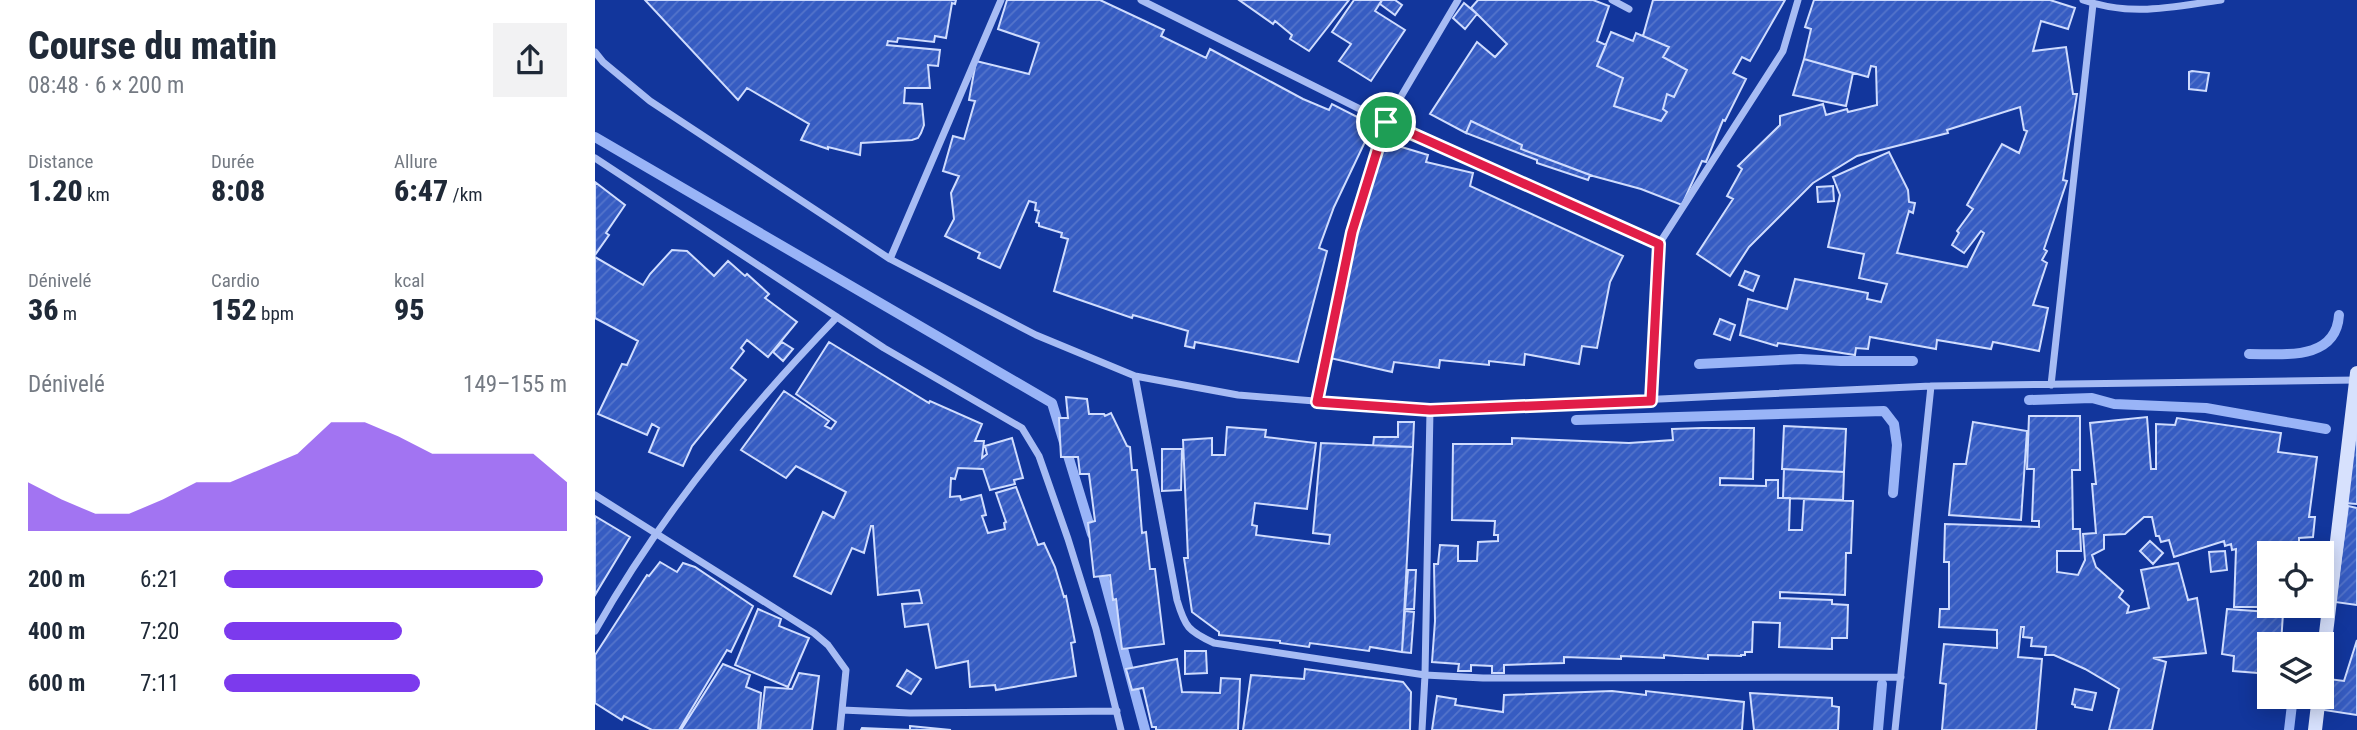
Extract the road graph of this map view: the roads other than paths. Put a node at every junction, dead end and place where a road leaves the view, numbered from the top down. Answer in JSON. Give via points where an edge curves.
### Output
{"nodes":[{"id":1,"x":1001,"y":0,"type":"edge"},
{"id":2,"x":1141,"y":0,"type":"edge"},
{"id":3,"x":1458,"y":0,"type":"edge"},
{"id":4,"x":1612,"y":0,"type":"edge"},
{"id":5,"x":1798,"y":0,"type":"edge"},
{"id":6,"x":2083,"y":0,"type":"edge"},
{"id":7,"x":2221,"y":0,"type":"edge"},
{"id":8,"x":2093,"y":4,"type":"junction"},
{"id":9,"x":1629,"y":9,"type":"dead end"},
{"id":10,"x":595,"y":52,"type":"edge"},
{"id":11,"x":1386,"y":122,"type":"junction"},
{"id":12,"x":595,"y":158,"type":"edge"},
{"id":13,"x":1659,"y":244,"type":"junction"},
{"id":14,"x":890,"y":259,"type":"junction"},
{"id":15,"x":837,"y":317,"type":"junction"},
{"id":16,"x":2357,"y":373,"type":"edge"},
{"id":17,"x":1135,"y":376,"type":"junction"},
{"id":18,"x":2357,"y":380,"type":"edge"},
{"id":19,"x":2051,"y":385,"type":"junction"},
{"id":20,"x":1931,"y":386,"type":"junction"},
{"id":21,"x":1651,"y":401,"type":"junction"},
{"id":22,"x":1317,"y":402,"type":"junction"},
{"id":23,"x":1430,"y":410,"type":"junction"},
{"id":24,"x":595,"y":495,"type":"edge"},
{"id":25,"x":656,"y":534,"type":"junction"},
{"id":26,"x":595,"y":631,"type":"edge"},
{"id":27,"x":2326,"y":632,"type":"edge"},
{"id":28,"x":1425,"y":675,"type":"junction"},
{"id":29,"x":1901,"y":677,"type":"junction"},
{"id":30,"x":2317,"y":709,"type":"edge"},
{"id":31,"x":842,"y":710,"type":"junction"},
{"id":32,"x":1117,"y":711,"type":"junction"},
{"id":33,"x":840,"y":730,"type":"edge"},
{"id":34,"x":1121,"y":730,"type":"edge"},
{"id":35,"x":1422,"y":730,"type":"edge"},
{"id":36,"x":1895,"y":730,"type":"edge"},
{"id":37,"x":2315,"y":730,"type":"edge"}],
"edges":[{"from":1,"to":14,"type":"street"},
{"from":2,"to":11,"type":"street"},
{"from":3,"to":11,"type":"street"},
{"from":4,"to":9,"type":"street"},
{"from":5,"to":13,"type":"street","via":[[1783,51]]},
{"from":6,"to":8,"type":"street"},
{"from":7,"to":8,"type":"street","via":[[2145,11]]},
{"from":8,"to":19,"type":"street"},
{"from":10,"to":14,"type":"street","via":[[650,101]]},
{"from":11,"to":13,"type":"street"},
{"from":11,"to":22,"type":"street","via":[[1352,232]]},
{"from":12,"to":15,"type":"street"},
{"from":13,"to":21,"type":"street"},
{"from":14,"to":17,"type":"street","via":[[1037,335]]},
{"from":15,"to":25,"type":"street","via":[[778,378]]},
{"from":15,"to":32,"type":"street","via":[[1022,428],[1039,456],[1068,539]]},
{"from":16,"to":18,"type":"main road"},
{"from":17,"to":22,"type":"street","via":[[1238,395]]},
{"from":17,"to":28,"type":"street","via":[[1177,600],[1193,634],[1214,643]]},
{"from":18,"to":19,"type":"street"},
{"from":18,"to":27,"type":"main road"},
{"from":19,"to":20,"type":"street"},
{"from":20,"to":21,"type":"street"},
{"from":20,"to":29,"type":"street"},
{"from":21,"to":23,"type":"street"},
{"from":22,"to":23,"type":"street"},
{"from":23,"to":28,"type":"street"},
{"from":24,"to":25,"type":"street"},
{"from":25,"to":26,"type":"street"},
{"from":25,"to":31,"type":"street","via":[[828,645],[846,670]]},
{"from":28,"to":29,"type":"street"},
{"from":28,"to":35,"type":"street"},
{"from":29,"to":36,"type":"street"},
{"from":30,"to":37,"type":"main road"},
{"from":31,"to":32,"type":"street"},
{"from":31,"to":33,"type":"street"},
{"from":32,"to":34,"type":"street"}]}
